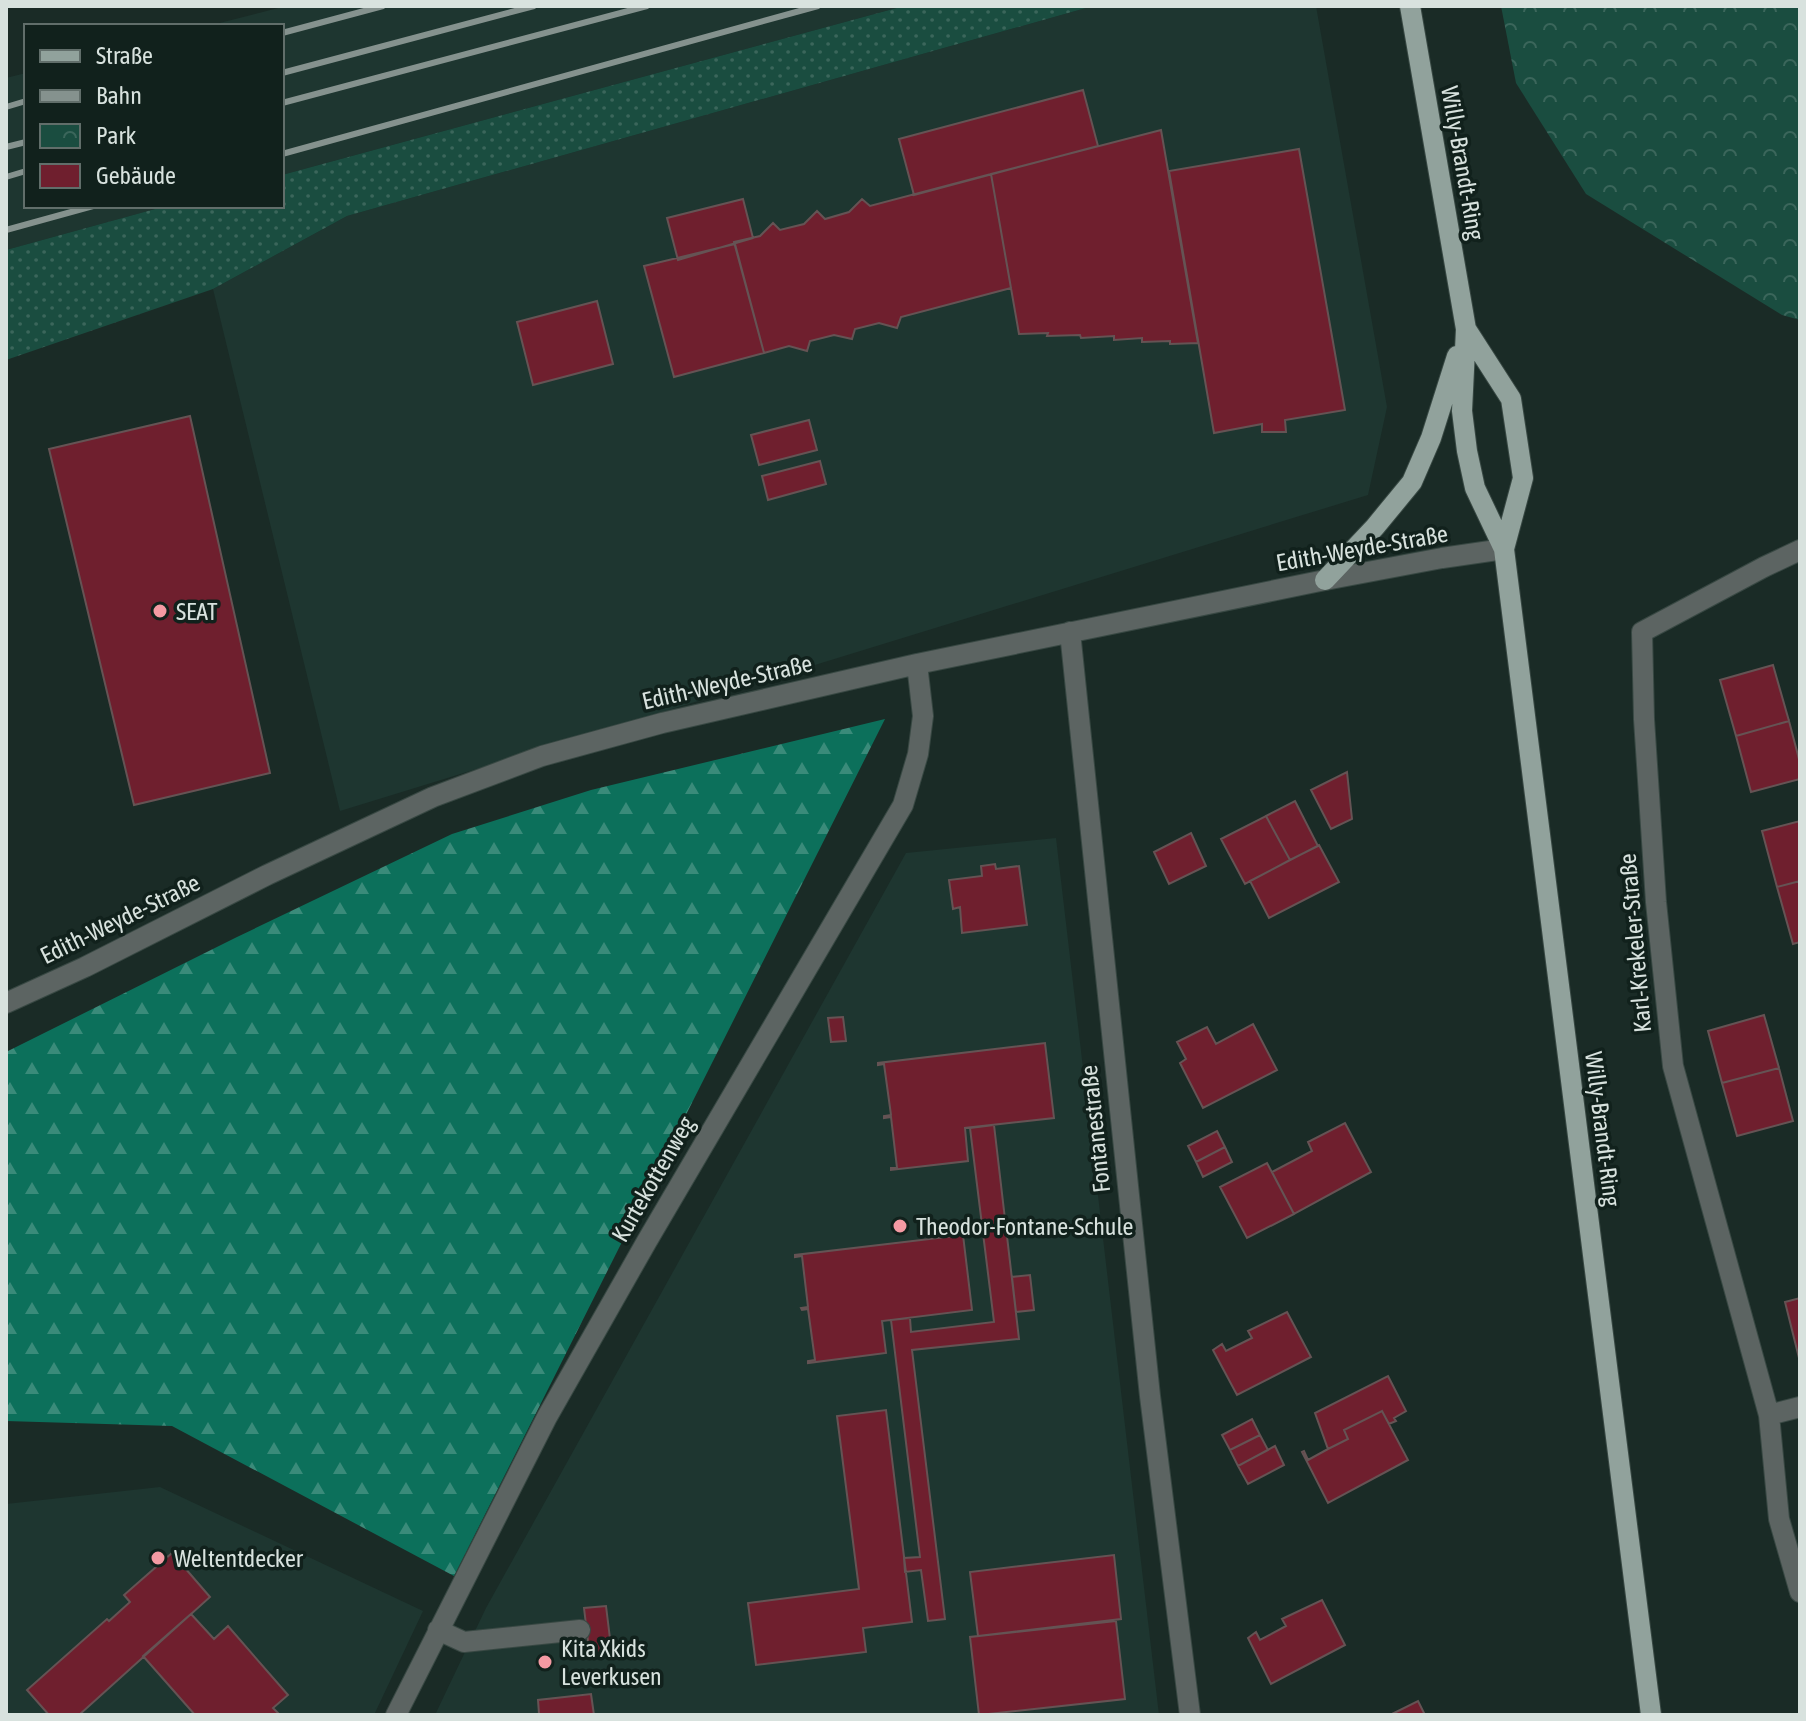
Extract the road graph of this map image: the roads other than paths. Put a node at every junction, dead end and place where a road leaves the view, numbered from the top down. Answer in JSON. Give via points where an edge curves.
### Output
{"nodes":[{"id":1,"x":1410,"y":6,"type":"edge"},
{"id":2,"x":1466,"y":329,"type":"junction"},
{"id":3,"x":1504,"y":549,"type":"junction"},
{"id":4,"x":1800,"y":550,"type":"edge"},
{"id":5,"x":1325,"y":580,"type":"junction"},
{"id":6,"x":1070,"y":632,"type":"junction"},
{"id":7,"x":917,"y":664,"type":"junction"},
{"id":8,"x":6,"y":1003,"type":"edge"},
{"id":9,"x":1800,"y":1407,"type":"edge"},
{"id":10,"x":1769,"y":1415,"type":"junction"},
{"id":11,"x":1800,"y":1592,"type":"edge"},
{"id":12,"x":438,"y":1630,"type":"junction"},
{"id":13,"x":580,"y":1630,"type":"dead end"},
{"id":14,"x":396,"y":1715,"type":"edge"},
{"id":15,"x":1190,"y":1715,"type":"edge"},
{"id":16,"x":1651,"y":1715,"type":"edge"}],
"edges":[{"from":1,"to":2,"type":"main road","name":"Willy-Brandt-Ring"},
{"from":2,"to":3,"type":"main road","name":"Willy-Brandt-Ring","via":[[1462,411],[1467,451],[1475,488]]},
{"from":2,"to":3,"type":"main road","name":"Willy-Brandt-Ring","via":[[1511,399],[1523,478]]},
{"from":2,"to":5,"type":"main road","via":[[1412,482]]},
{"from":3,"to":5,"type":"street","name":"Edith-Weyde-Straße"},
{"from":3,"to":16,"type":"main road","name":"Willy-Brandt-Ring"},
{"from":4,"to":10,"type":"street","name":"Karl-Krekeler-Straße","via":[[1642,632],[1656,902],[1673,1066]]},
{"from":5,"to":6,"type":"street","name":"Edith-Weyde-Straße"},
{"from":6,"to":7,"type":"street","name":"Edith-Weyde-Straße"},
{"from":6,"to":15,"type":"street","name":"Fontanestraße","via":[[1150,1396]]},
{"from":7,"to":8,"type":"street","name":"Edith-Weyde-Straße","via":[[662,723],[542,756],[460,786]]},
{"from":7,"to":12,"type":"street","name":"Kurtekottenweg","via":[[923,716],[903,805],[547,1417]]},
{"from":9,"to":10,"type":"street"},
{"from":10,"to":11,"type":"street","via":[[1779,1519]]},
{"from":12,"to":13,"type":"street","via":[[464,1642]]},
{"from":12,"to":14,"type":"street","name":"Kurtekottenweg"}]}
